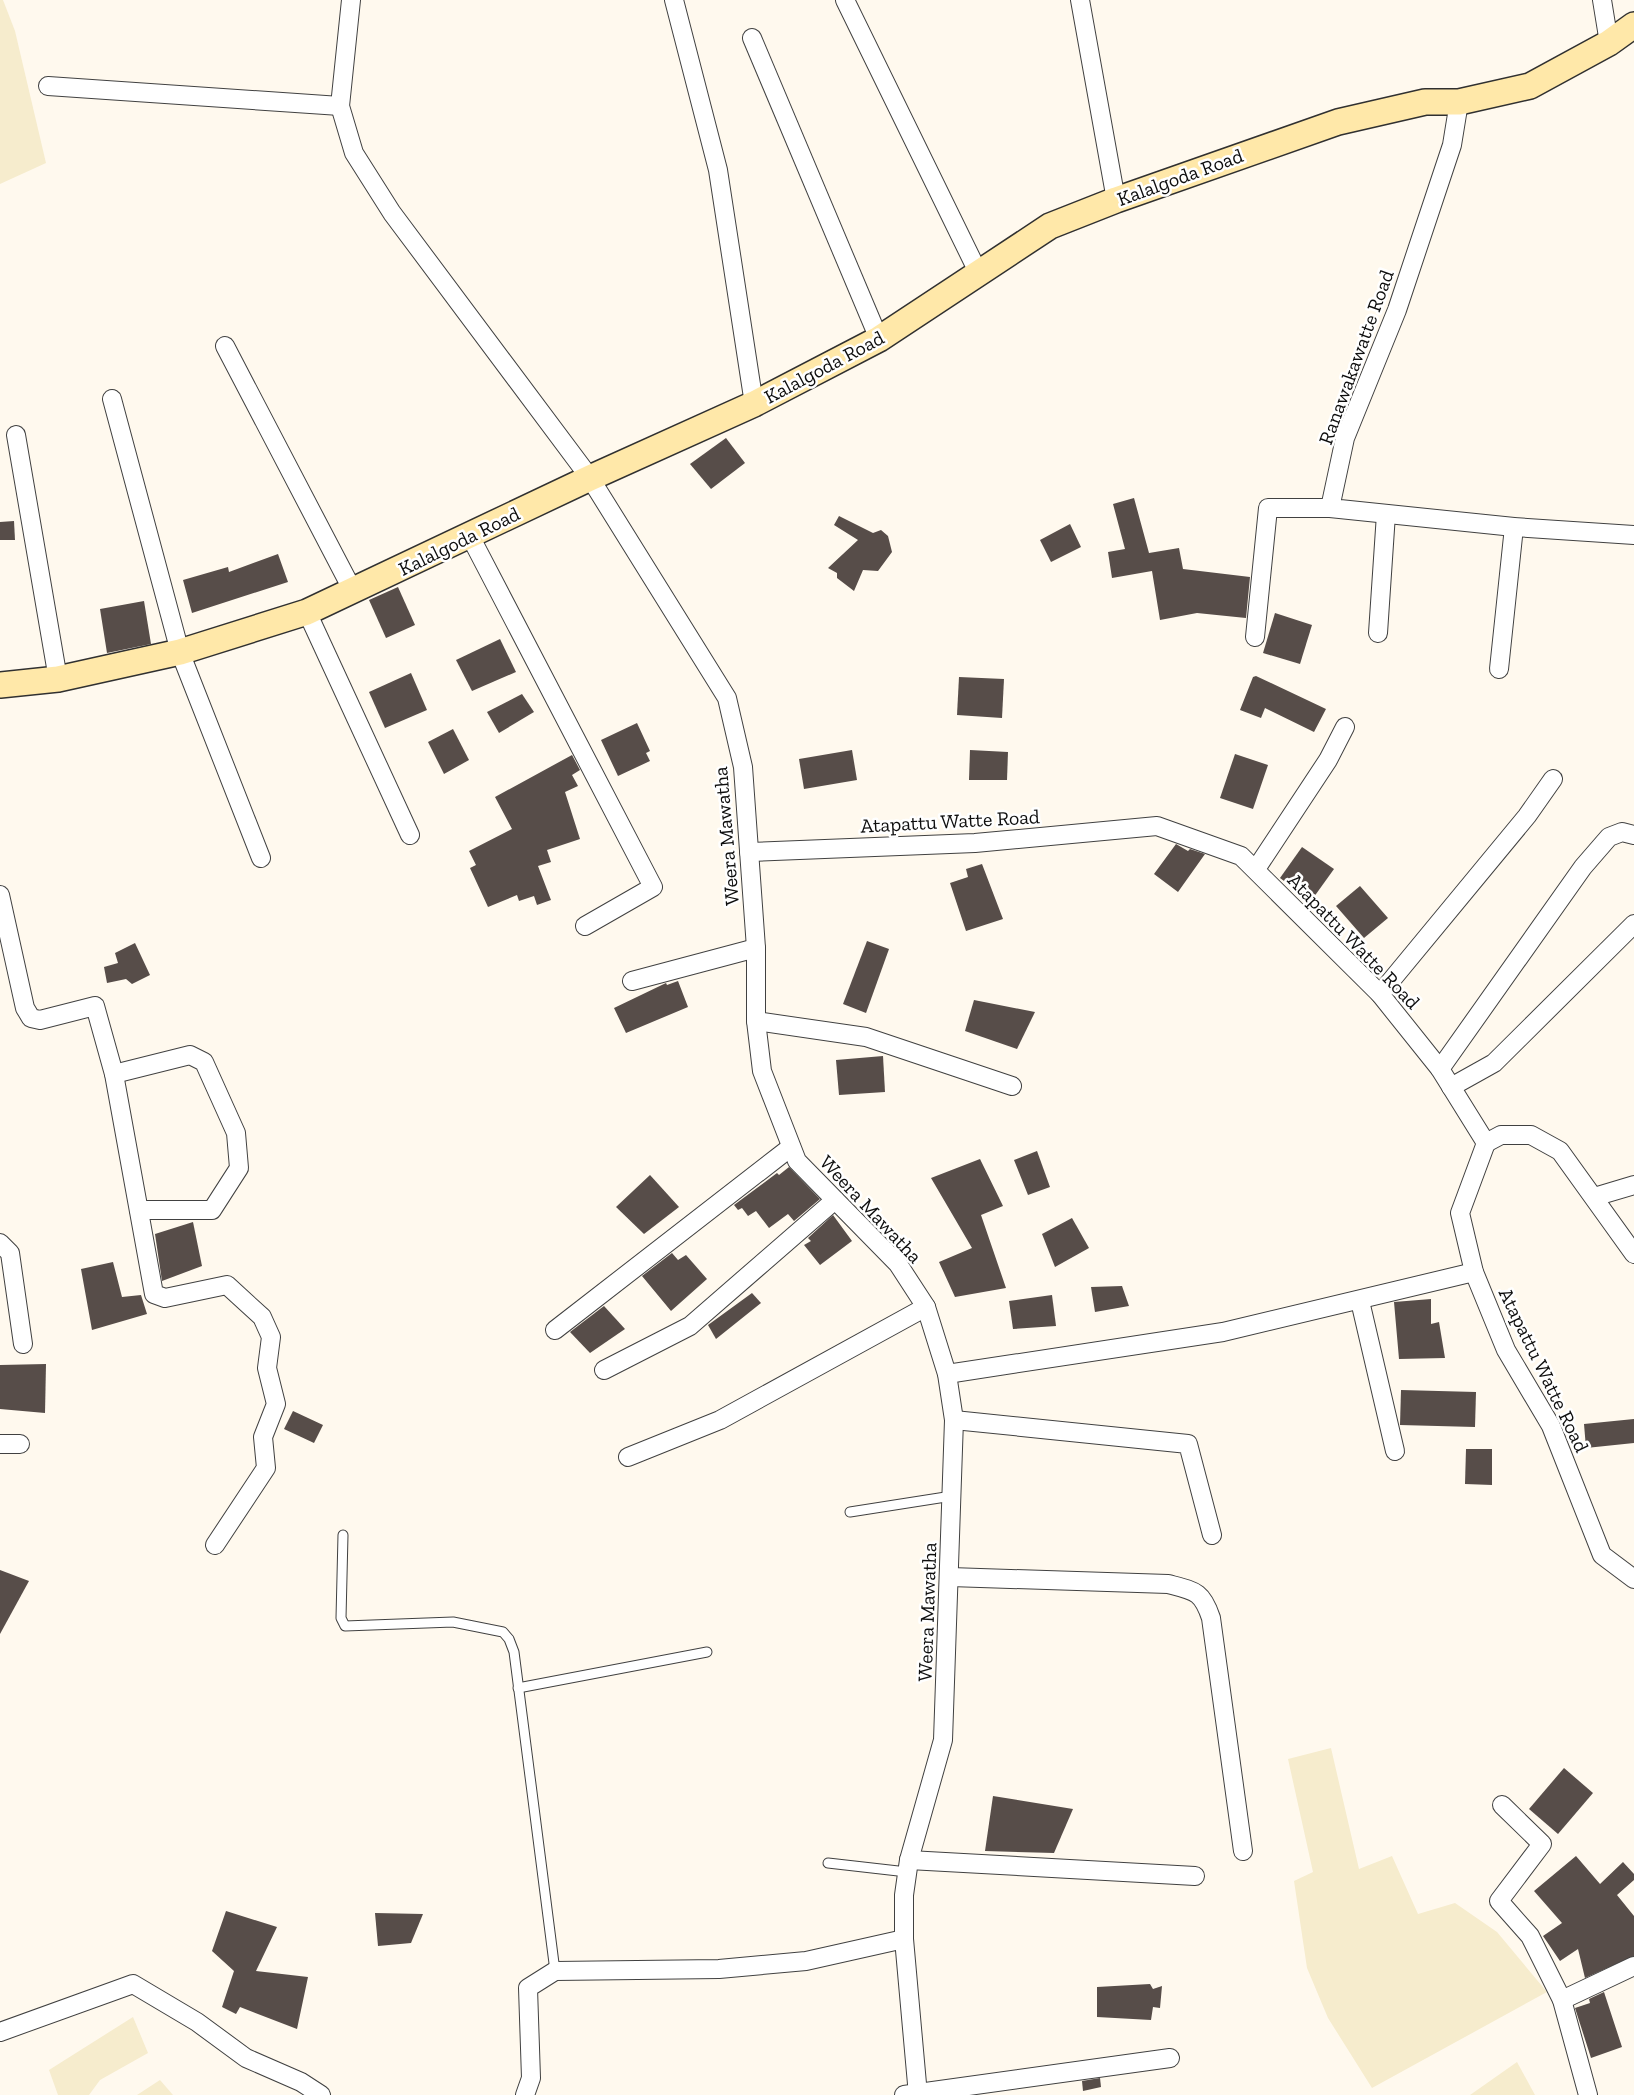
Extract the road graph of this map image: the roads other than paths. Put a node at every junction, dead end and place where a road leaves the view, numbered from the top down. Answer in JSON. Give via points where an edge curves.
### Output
{"nodes":[{"id":1,"x":351,"y":0,"type":"edge"},
{"id":2,"x":674,"y":0,"type":"edge"},
{"id":3,"x":845,"y":0,"type":"edge"},
{"id":4,"x":1080,"y":0,"type":"edge"},
{"id":5,"x":1602,"y":0,"type":"edge"},
{"id":6,"x":1634,"y":25,"type":"edge"},
{"id":7,"x":752,"y":38,"type":"dead end"},
{"id":8,"x":1609,"y":43,"type":"junction"},
{"id":9,"x":48,"y":86,"type":"dead end"},
{"id":10,"x":1459,"y":102,"type":"junction"},
{"id":11,"x":340,"y":106,"type":"junction"},
{"id":12,"x":1116,"y":200,"type":"junction"},
{"id":13,"x":978,"y":272,"type":"junction"},
{"id":14,"x":879,"y":339,"type":"junction"},
{"id":15,"x":224,"y":346,"type":"dead end"},
{"id":16,"x":112,"y":399,"type":"dead end"},
{"id":17,"x":754,"y":404,"type":"junction"},
{"id":18,"x":16,"y":435,"type":"dead end"},
{"id":19,"x":590,"y":478,"type":"junction"},
{"id":20,"x":1330,"y":508,"type":"junction"},
{"id":21,"x":1386,"y":514,"type":"junction"},
{"id":22,"x":1514,"y":528,"type":"junction"},
{"id":23,"x":1634,"y":535,"type":"edge"},
{"id":24,"x":470,"y":536,"type":"junction"},
{"id":25,"x":353,"y":591,"type":"junction"},
{"id":26,"x":307,"y":612,"type":"junction"},
{"id":27,"x":1378,"y":633,"type":"dead end"},
{"id":28,"x":1255,"y":637,"type":"dead end"},
{"id":29,"x":180,"y":652,"type":"junction"},
{"id":30,"x":1499,"y":669,"type":"dead end"},
{"id":31,"x":58,"y":679,"type":"junction"},
{"id":32,"x":0,"y":685,"type":"edge"},
{"id":33,"x":1345,"y":727,"type":"dead end"},
{"id":34,"x":1553,"y":779,"type":"dead end"},
{"id":35,"x":410,"y":835,"type":"dead end"},
{"id":36,"x":1634,"y":835,"type":"edge"},
{"id":37,"x":749,"y":852,"type":"junction"},
{"id":38,"x":261,"y":858,"type":"dead end"},
{"id":39,"x":1256,"y":869,"type":"junction"},
{"id":40,"x":0,"y":895,"type":"edge"},
{"id":41,"x":1634,"y":924,"type":"edge"},
{"id":42,"x":585,"y":926,"type":"dead end"},
{"id":43,"x":756,"y":948,"type":"junction"},
{"id":44,"x":632,"y":981,"type":"dead end"},
{"id":45,"x":1380,"y":994,"type":"junction"},
{"id":46,"x":756,"y":1021,"type":"junction"},
{"id":47,"x":1440,"y":1069,"type":"junction"},
{"id":48,"x":114,"y":1074,"type":"junction"},
{"id":49,"x":1012,"y":1086,"type":"dead end"},
{"id":50,"x":1451,"y":1087,"type":"junction"},
{"id":51,"x":1486,"y":1143,"type":"junction"},
{"id":52,"x":791,"y":1147,"type":"junction"},
{"id":53,"x":1634,"y":1185,"type":"edge"},
{"id":54,"x":1594,"y":1197,"type":"junction"},
{"id":55,"x":835,"y":1200,"type":"junction"},
{"id":56,"x":138,"y":1210,"type":"junction"},
{"id":57,"x":0,"y":1243,"type":"edge"},
{"id":58,"x":1634,"y":1254,"type":"edge"},
{"id":59,"x":1474,"y":1272,"type":"junction"},
{"id":60,"x":1360,"y":1301,"type":"junction"},
{"id":61,"x":926,"y":1307,"type":"junction"},
{"id":62,"x":555,"y":1330,"type":"dead end"},
{"id":63,"x":23,"y":1344,"type":"dead end"},
{"id":64,"x":604,"y":1370,"type":"dead end"},
{"id":65,"x":947,"y":1374,"type":"junction"},
{"id":66,"x":954,"y":1420,"type":"junction"},
{"id":67,"x":0,"y":1444,"type":"edge"},
{"id":68,"x":20,"y":1444,"type":"dead end"},
{"id":69,"x":1395,"y":1451,"type":"dead end"},
{"id":70,"x":628,"y":1457,"type":"dead end"},
{"id":71,"x":952,"y":1496,"type":"junction"},
{"id":72,"x":850,"y":1512,"type":"dead end"},
{"id":73,"x":342,"y":1536,"type":"dead end"},
{"id":74,"x":1212,"y":1536,"type":"dead end"},
{"id":75,"x":215,"y":1545,"type":"dead end"},
{"id":76,"x":950,"y":1577,"type":"junction"},
{"id":77,"x":1634,"y":1579,"type":"edge"},
{"id":78,"x":707,"y":1652,"type":"dead end"},
{"id":79,"x":518,"y":1688,"type":"junction"},
{"id":80,"x":1502,"y":1805,"type":"dead end"},
{"id":81,"x":1243,"y":1851,"type":"dead end"},
{"id":82,"x":828,"y":1863,"type":"dead end"},
{"id":83,"x":908,"y":1866,"type":"junction"},
{"id":84,"x":1194,"y":1876,"type":"dead end"},
{"id":85,"x":904,"y":1939,"type":"junction"},
{"id":86,"x":1634,"y":1966,"type":"edge"},
{"id":87,"x":555,"y":1971,"type":"junction"},
{"id":88,"x":1562,"y":2000,"type":"junction"},
{"id":89,"x":0,"y":2032,"type":"edge"},
{"id":90,"x":1170,"y":2058,"type":"dead end"},
{"id":91,"x":321,"y":2095,"type":"edge"},
{"id":92,"x":525,"y":2095,"type":"edge"},
{"id":93,"x":913,"y":2095,"type":"edge"},
{"id":94,"x":1588,"y":2095,"type":"edge"}],
"edges":[{"from":1,"to":11,"type":"street"},
{"from":2,"to":17,"type":"street","via":[[718,170]]},
{"from":3,"to":13,"type":"street"},
{"from":4,"to":12,"type":"street"},
{"from":5,"to":8,"type":"street"},
{"from":6,"to":8,"type":"street","name":"Kalalgoda Road"},
{"from":7,"to":14,"type":"street"},
{"from":8,"to":10,"type":"street","name":"Kalalgoda Road","via":[[1530,86]]},
{"from":9,"to":11,"type":"street"},
{"from":10,"to":12,"type":"street","name":"Kalalgoda Road","via":[[1425,102],[1338,122]]},
{"from":10,"to":20,"type":"street","name":"Ranawakawatte Road","via":[[1452,145],[1397,310],[1345,438]]},
{"from":11,"to":19,"type":"street","name":"Weera Mawatha","via":[[354,153],[392,213]]},
{"from":12,"to":13,"type":"street","name":"Kalalgoda Road","via":[[1050,226]]},
{"from":13,"to":14,"type":"street","name":"Kalalgoda Road"},
{"from":14,"to":17,"type":"street","name":"Kalalgoda Road"},
{"from":15,"to":25,"type":"street"},
{"from":16,"to":29,"type":"street"},
{"from":17,"to":19,"type":"street","name":"Kalalgoda Road"},
{"from":18,"to":31,"type":"street"},
{"from":19,"to":24,"type":"street","name":"Kalalgoda Road"},
{"from":19,"to":37,"type":"street","name":"Weera Mawatha","via":[[728,698],[743,766]]},
{"from":20,"to":21,"type":"street"},
{"from":20,"to":28,"type":"street","via":[[1268,508]]},
{"from":21,"to":22,"type":"street"},
{"from":21,"to":27,"type":"street"},
{"from":22,"to":23,"type":"street"},
{"from":22,"to":30,"type":"street"},
{"from":24,"to":25,"type":"street","name":"Kalalgoda Road"},
{"from":24,"to":42,"type":"street","via":[[653,886]]},
{"from":25,"to":26,"type":"street","name":"Kalalgoda Road"},
{"from":26,"to":29,"type":"street","name":"Kalalgoda Road"},
{"from":26,"to":35,"type":"street"},
{"from":29,"to":31,"type":"street","name":"Kalalgoda Road"},
{"from":29,"to":38,"type":"street"},
{"from":31,"to":32,"type":"street","name":"Kalalgoda Road"},
{"from":33,"to":39,"type":"street","via":[[1328,760]]},
{"from":34,"to":45,"type":"street","via":[[1527,816]]},
{"from":36,"to":47,"type":"street","via":[[1622,832],[1609,837],[1583,867]]},
{"from":37,"to":39,"type":"street","name":"Atapattu Watte Road","via":[[975,843],[1157,826],[1240,856]]},
{"from":37,"to":43,"type":"street","name":"Weera Mawatha"},
{"from":39,"to":45,"type":"street","name":"Atapattu Watte Road"},
{"from":40,"to":48,"type":"street","via":[[25,1008],[31,1018],[40,1020],[95,1006]]},
{"from":41,"to":50,"type":"street","via":[[1494,1063]]},
{"from":43,"to":44,"type":"street"},
{"from":43,"to":46,"type":"street","name":"Weera Mawatha"},
{"from":45,"to":47,"type":"street","name":"Atapattu Watte Road"},
{"from":46,"to":49,"type":"street","via":[[866,1037]]},
{"from":46,"to":52,"type":"street","name":"Weera Mawatha","via":[[762,1071]]},
{"from":47,"to":50,"type":"street","name":"Atapattu Watte Road"},
{"from":48,"to":56,"type":"street"},
{"from":48,"to":56,"type":"street","via":[[190,1056],[204,1062],[236,1133],[239,1168],[212,1210]]},
{"from":50,"to":51,"type":"street","name":"Atapattu Watte Road"},
{"from":51,"to":54,"type":"street","via":[[1501,1135],[1532,1135],[1560,1151]]},
{"from":51,"to":59,"type":"street","name":"Atapattu Watte Road","via":[[1460,1213]]},
{"from":52,"to":55,"type":"street","name":"Weera Mawatha","via":[[797,1162]]},
{"from":52,"to":62,"type":"street"},
{"from":53,"to":54,"type":"street"},
{"from":54,"to":58,"type":"street"},
{"from":55,"to":61,"type":"street","name":"Weera Mawatha","via":[[898,1264]]},
{"from":55,"to":64,"type":"street","via":[[690,1326]]},
{"from":56,"to":75,"type":"street","via":[[154,1294],[165,1298],[227,1285],[262,1317],[270,1337],[267,1368],[276,1404],[263,1437],[266,1468]]},
{"from":57,"to":63,"type":"street","via":[[10,1253]]},
{"from":59,"to":60,"type":"street"},
{"from":59,"to":77,"type":"street","name":"Atapattu Watte Road","via":[[1506,1350],[1550,1426],[1602,1556]]},
{"from":60,"to":65,"type":"street","via":[[1223,1332]]},
{"from":60,"to":69,"type":"street"},
{"from":61,"to":65,"type":"street","name":"Weera Mawatha"},
{"from":61,"to":70,"type":"street","via":[[720,1420]]},
{"from":65,"to":66,"type":"street","name":"Weera Mawatha"},
{"from":66,"to":71,"type":"street","name":"Weera Mawatha"},
{"from":66,"to":74,"type":"street","via":[[1188,1444]]},
{"from":67,"to":68,"type":"street"},
{"from":71,"to":72,"type":"lane"},
{"from":71,"to":76,"type":"street","name":"Weera Mawatha"},
{"from":73,"to":79,"type":"lane","via":[[341,1618],[345,1626],[453,1622],[503,1632],[514,1652]]},
{"from":76,"to":81,"type":"street","via":[[1168,1584],[1194,1590],[1205,1600],[1211,1618]]},
{"from":76,"to":83,"type":"street","name":"Weera Mawatha","via":[[943,1740]]},
{"from":78,"to":79,"type":"lane"},
{"from":79,"to":87,"type":"lane"},
{"from":80,"to":88,"type":"street","via":[[1542,1844],[1499,1901],[1530,1936]]},
{"from":82,"to":83,"type":"lane"},
{"from":83,"to":84,"type":"street"},
{"from":83,"to":85,"type":"street","name":"Weera Mawatha"},
{"from":85,"to":87,"type":"street","via":[[806,1961],[719,1970]]},
{"from":85,"to":93,"type":"street","name":"Weera Mawatha"},
{"from":86,"to":88,"type":"street"},
{"from":87,"to":92,"type":"street","via":[[528,1988],[531,2078]]},
{"from":88,"to":94,"type":"street"},
{"from":89,"to":91,"type":"street","via":[[133,1984],[197,2022],[246,2058],[301,2082]]},
{"from":90,"to":93,"type":"street"}]}
